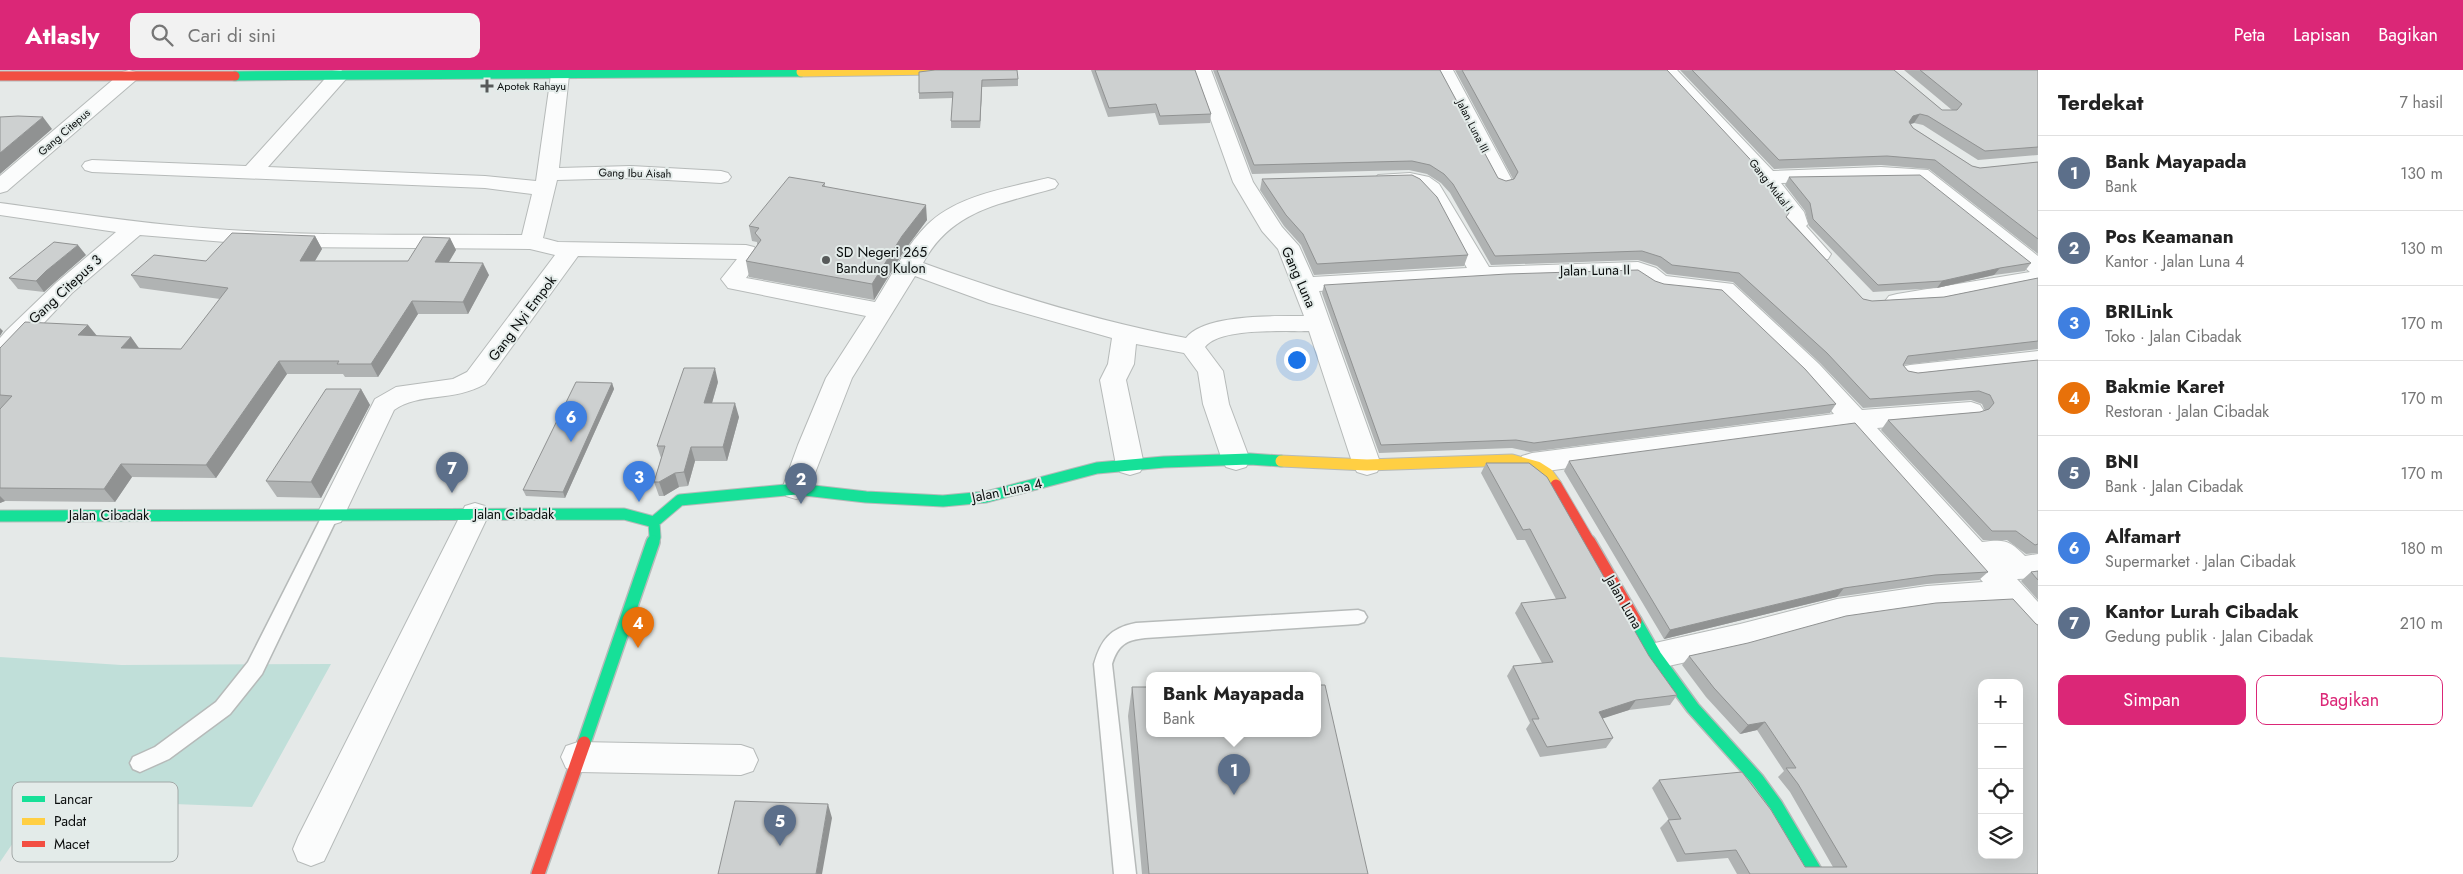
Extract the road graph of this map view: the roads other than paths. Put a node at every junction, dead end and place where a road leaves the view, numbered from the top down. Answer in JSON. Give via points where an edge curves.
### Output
{"nodes":[{"id":1,"x":935,"y":70,"type":"edge"},
{"id":2,"x":1202,"y":70,"type":"edge"},
{"id":3,"x":1444,"y":70,"type":"edge"},
{"id":4,"x":1667,"y":70,"type":"edge"},
{"id":5,"x":706,"y":71,"type":"edge"},
{"id":6,"x":732,"y":71,"type":"edge"},
{"id":7,"x":372,"y":72,"type":"edge"},
{"id":8,"x":530,"y":72,"type":"edge"},
{"id":9,"x":5,"y":74,"type":"edge"},
{"id":10,"x":119,"y":74,"type":"edge"},
{"id":11,"x":339,"y":75,"type":"junction"},
{"id":12,"x":560,"y":75,"type":"junction"},
{"id":13,"x":92,"y":166,"type":"dead end"},
{"id":14,"x":252,"y":172,"type":"junction"},
{"id":15,"x":721,"y":177,"type":"dead end"},
{"id":16,"x":1768,"y":178,"type":"junction"},
{"id":17,"x":1362,"y":179,"type":"edge"},
{"id":18,"x":547,"y":181,"type":"junction"},
{"id":19,"x":1503,"y":182,"type":"edge"},
{"id":20,"x":1048,"y":184,"type":"dead end"},
{"id":21,"x":0,"y":187,"type":"edge"},
{"id":22,"x":0,"y":209,"type":"edge"},
{"id":23,"x":135,"y":228,"type":"junction"},
{"id":24,"x":531,"y":242,"type":"junction"},
{"id":25,"x":571,"y":250,"type":"junction"},
{"id":26,"x":910,"y":266,"type":"junction"},
{"id":27,"x":1831,"y":266,"type":"edge"},
{"id":28,"x":2038,"y":267,"type":"edge"},
{"id":29,"x":1482,"y":274,"type":"junction"},
{"id":30,"x":2038,"y":278,"type":"edge"},
{"id":31,"x":1305,"y":285,"type":"junction"},
{"id":32,"x":1872,"y":303,"type":"edge"},
{"id":33,"x":880,"y":311,"type":"junction"},
{"id":34,"x":1318,"y":324,"type":"junction"},
{"id":35,"x":1125,"y":334,"type":"junction"},
{"id":36,"x":1192,"y":346,"type":"junction"},
{"id":37,"x":0,"y":354,"type":"edge"},
{"id":38,"x":2038,"y":359,"type":"edge"},
{"id":39,"x":1910,"y":373,"type":"edge"},
{"id":40,"x":1971,"y":411,"type":"edge"},
{"id":41,"x":1856,"y":420,"type":"junction"},
{"id":42,"x":1236,"y":460,"type":"junction"},
{"id":43,"x":1532,"y":463,"type":"junction"},
{"id":44,"x":1130,"y":465,"type":"junction"},
{"id":45,"x":1367,"y":465,"type":"junction"},
{"id":46,"x":796,"y":489,"type":"junction"},
{"id":47,"x":330,"y":514,"type":"junction"},
{"id":48,"x":475,"y":514,"type":"junction"},
{"id":49,"x":0,"y":516,"type":"edge"},
{"id":50,"x":654,"y":522,"type":"junction"},
{"id":51,"x":1975,"y":554,"type":"junction"},
{"id":52,"x":2038,"y":566,"type":"edge"},
{"id":53,"x":2011,"y":593,"type":"junction"},
{"id":54,"x":1358,"y":617,"type":"dead end"},
{"id":55,"x":2038,"y":623,"type":"edge"},
{"id":56,"x":1655,"y":656,"type":"junction"},
{"id":57,"x":578,"y":757,"type":"junction"},
{"id":58,"x":741,"y":760,"type":"dead end"},
{"id":59,"x":140,"y":763,"type":"dead end"},
{"id":60,"x":311,"y":849,"type":"dead end"},
{"id":61,"x":538,"y":874,"type":"edge"},
{"id":62,"x":1125,"y":874,"type":"edge"},
{"id":63,"x":1817,"y":874,"type":"edge"}],
"edges":[{"from":1,"to":6,"type":"street"},
{"from":2,"to":31,"type":"street","name":"Gang Luna","via":[[1273,231],[1288,246]]},
{"from":3,"to":19,"type":"street","name":"Jalan Luna III"},
{"from":4,"to":16,"type":"street","name":"Gang Mukal I"},
{"from":5,"to":6,"type":"street"},
{"from":5,"to":12,"type":"street"},
{"from":7,"to":8,"type":"street"},
{"from":7,"to":11,"type":"street"},
{"from":8,"to":12,"type":"street"},
{"from":9,"to":10,"type":"street"},
{"from":10,"to":11,"type":"street"},
{"from":10,"to":21,"type":"street","name":"Gang Citepus"},
{"from":11,"to":14,"type":"street"},
{"from":12,"to":18,"type":"street"},
{"from":13,"to":14,"type":"street","name":"Gang Ibu Aisah"},
{"from":14,"to":18,"type":"street","name":"Gang Ibu Aisah","via":[[485,182]]},
{"from":15,"to":18,"type":"street","name":"Gang Ibu Aisah","via":[[631,172]]},
{"from":16,"to":27,"type":"street","name":"Gang Mukal I","via":[[1793,212],[1794,226]]},
{"from":16,"to":28,"type":"street","via":[[1921,174]]},
{"from":17,"to":29,"type":"street","via":[[1409,178],[1432,188]]},
{"from":18,"to":24,"type":"street"},
{"from":20,"to":26,"type":"street","via":[[972,206],[940,222],[918,246]]},
{"from":22,"to":23,"type":"street"},
{"from":23,"to":24,"type":"street","via":[[286,240]]},
{"from":23,"to":37,"type":"street","name":"Gang Citepus 3","via":[[96,259],[18,332]]},
{"from":24,"to":25,"type":"street","via":[[545,248]]},
{"from":25,"to":33,"type":"street","via":[[746,252],[751,256],[733,279],[736,283]]},
{"from":25,"to":47,"type":"street","name":"Gang Nyi Empok","via":[[476,378],[458,389],[398,394],[384,405]]},
{"from":26,"to":33,"type":"street"},
{"from":26,"to":35,"type":"street","via":[[996,298]]},
{"from":29,"to":31,"type":"street","name":"Jalan Luna II"},
{"from":29,"to":41,"type":"street","name":"Jalan Luna II","via":[[1638,269],[1660,283],[1725,289],[1810,370]]},
{"from":30,"to":32,"type":"street","via":[[1936,297]]},
{"from":31,"to":34,"type":"street","name":"Gang Luna"},
{"from":33,"to":46,"type":"street","via":[[839,378]]},
{"from":34,"to":36,"type":"street","via":[[1238,325],[1202,334]]},
{"from":34,"to":45,"type":"street","name":"Gang Luna"},
{"from":35,"to":36,"type":"street"},
{"from":35,"to":44,"type":"street","via":[[1121,364],[1113,380]]},
{"from":36,"to":42,"type":"street","via":[[1210,371],[1216,404]]},
{"from":38,"to":39,"type":"street"},
{"from":40,"to":41,"type":"street"},
{"from":41,"to":43,"type":"street"},
{"from":41,"to":51,"type":"street","name":"Jalan Luna II"},
{"from":42,"to":44,"type":"street","name":"Jalan Luna 4"},
{"from":42,"to":45,"type":"street","name":"Jalan Luna 4"},
{"from":43,"to":45,"type":"street","via":[[1512,460]]},
{"from":43,"to":56,"type":"street","name":"Jalan Luna","via":[[1553,479]]},
{"from":44,"to":46,"type":"street","name":"Jalan Luna 4","via":[[1098,468],[986,497],[943,501]]},
{"from":46,"to":50,"type":"street","name":"Jalan Luna 4","via":[[680,500]]},
{"from":47,"to":48,"type":"street","name":"Jalan Cibadak"},
{"from":47,"to":49,"type":"street","name":"Jalan Cibadak"},
{"from":47,"to":59,"type":"lane","via":[[255,668],[223,708],[162,754]]},
{"from":48,"to":50,"type":"street","name":"Jalan Cibadak","via":[[624,514]]},
{"from":48,"to":60,"type":"street"},
{"from":50,"to":57,"type":"street","via":[[655,537]]},
{"from":51,"to":52,"type":"street","via":[[2001,551],[2020,568]]},
{"from":51,"to":53,"type":"street","name":"Jalan Luna II"},
{"from":53,"to":55,"type":"street","name":"Jalan Luna II"},
{"from":53,"to":56,"type":"street","via":[[1927,598],[1837,611]]},
{"from":54,"to":62,"type":"lane","via":[[1125,631],[1119,634],[1103,664]]},
{"from":56,"to":63,"type":"street","name":"Jalan Luna","via":[[1693,708],[1757,779]]},
{"from":57,"to":58,"type":"street"},
{"from":57,"to":61,"type":"street"}]}
